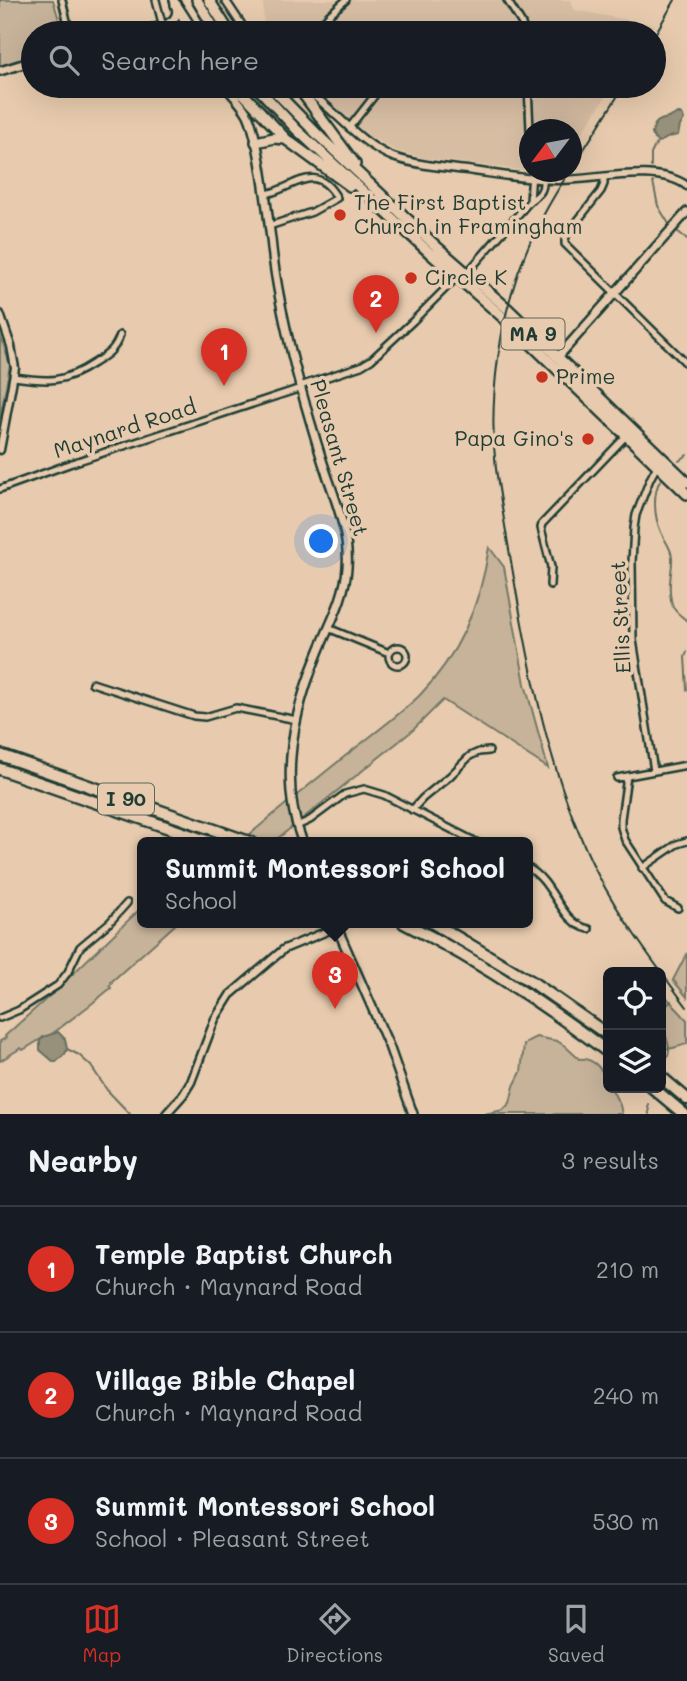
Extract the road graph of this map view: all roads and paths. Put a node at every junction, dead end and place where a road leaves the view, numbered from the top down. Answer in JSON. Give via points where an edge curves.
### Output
{"nodes":[{"id":1,"x":62,"y":0,"type":"edge"},
{"id":2,"x":156,"y":0,"type":"edge"},
{"id":3,"x":197,"y":0,"type":"edge"},
{"id":4,"x":209,"y":0,"type":"edge"},
{"id":5,"x":225,"y":0,"type":"edge"},
{"id":6,"x":346,"y":0,"type":"edge"},
{"id":7,"x":509,"y":1,"type":"edge"},
{"id":8,"x":175,"y":2,"type":"edge"},
{"id":9,"x":67,"y":21,"type":"edge"},
{"id":10,"x":163,"y":21,"type":"edge"},
{"id":11,"x":172,"y":21,"type":"edge"},
{"id":12,"x":187,"y":21,"type":"edge"},
{"id":13,"x":210,"y":21,"type":"edge"},
{"id":14,"x":222,"y":21,"type":"edge"},
{"id":15,"x":239,"y":21,"type":"edge"},
{"id":16,"x":323,"y":21,"type":"edge"},
{"id":17,"x":520,"y":21,"type":"edge"},
{"id":18,"x":21,"y":65,"type":"edge"},
{"id":19,"x":0,"y":71,"type":"edge"},
{"id":20,"x":234,"y":98,"type":"edge"},
{"id":21,"x":248,"y":98,"type":"edge"},
{"id":22,"x":267,"y":98,"type":"edge"},
{"id":23,"x":281,"y":98,"type":"edge"},
{"id":24,"x":306,"y":98,"type":"edge"},
{"id":25,"x":316,"y":98,"type":"edge"},
{"id":26,"x":373,"y":98,"type":"edge"},
{"id":27,"x":529,"y":98,"type":"edge"},
{"id":28,"x":530,"y":119,"type":"edge"},
{"id":29,"x":349,"y":128,"type":"junction"},
{"id":30,"x":287,"y":139,"type":"junction"},
{"id":31,"x":256,"y":142,"type":"junction"},
{"id":32,"x":519,"y":174,"type":"edge"},
{"id":33,"x":604,"y":177,"type":"junction"},
{"id":34,"x":582,"y":179,"type":"edge"},
{"id":35,"x":531,"y":182,"type":"edge"},
{"id":36,"x":543,"y":182,"type":"edge"},
{"id":37,"x":687,"y":184,"type":"edge"},
{"id":38,"x":375,"y":190,"type":"junction"},
{"id":39,"x":266,"y":194,"type":"junction"},
{"id":40,"x":530,"y":201,"type":"junction"},
{"id":41,"x":687,"y":212,"type":"edge"},
{"id":42,"x":388,"y":214,"type":"junction"},
{"id":43,"x":269,"y":226,"type":"junction"},
{"id":44,"x":462,"y":275,"type":"junction"},
{"id":45,"x":614,"y":293,"type":"junction"},
{"id":46,"x":0,"y":314,"type":"edge"},
{"id":47,"x":120,"y":335,"type":"dead end"},
{"id":48,"x":558,"y":357,"type":"junction"},
{"id":49,"x":687,"y":364,"type":"edge"},
{"id":50,"x":14,"y":377,"type":"junction"},
{"id":51,"x":300,"y":387,"type":"junction"},
{"id":52,"x":627,"y":435,"type":"junction"},
{"id":53,"x":0,"y":450,"type":"edge"},
{"id":54,"x":658,"y":466,"type":"junction"},
{"id":55,"x":687,"y":482,"type":"edge"},
{"id":56,"x":0,"y":489,"type":"edge"},
{"id":57,"x":687,"y":494,"type":"edge"},
{"id":58,"x":550,"y":585,"type":"dead end"},
{"id":59,"x":328,"y":628,"type":"junction"},
{"id":60,"x":389,"y":653,"type":"dead end"},
{"id":61,"x":92,"y":683,"type":"dead end"},
{"id":62,"x":297,"y":720,"type":"junction"},
{"id":63,"x":489,"y":751,"type":"dead end"},
{"id":64,"x":0,"y":755,"type":"edge"},
{"id":65,"x":687,"y":765,"type":"edge"},
{"id":66,"x":0,"y":769,"type":"edge"},
{"id":67,"x":654,"y":771,"type":"junction"},
{"id":68,"x":627,"y":776,"type":"junction"},
{"id":69,"x":617,"y":778,"type":"dead end"},
{"id":70,"x":412,"y":810,"type":"junction"},
{"id":71,"x":297,"y":826,"type":"junction"},
{"id":72,"x":195,"y":837,"type":"edge"},
{"id":73,"x":235,"y":837,"type":"edge"},
{"id":74,"x":301,"y":837,"type":"edge"},
{"id":75,"x":466,"y":837,"type":"edge"},
{"id":76,"x":687,"y":841,"type":"edge"},
{"id":77,"x":642,"y":867,"type":"junction"},
{"id":78,"x":533,"y":872,"type":"edge"},
{"id":79,"x":127,"y":903,"type":"dead end"},
{"id":80,"x":678,"y":908,"type":"dead end"},
{"id":81,"x":330,"y":928,"type":"edge"},
{"id":82,"x":337,"y":928,"type":"edge"},
{"id":83,"x":414,"y":928,"type":"edge"},
{"id":84,"x":441,"y":928,"type":"edge"},
{"id":85,"x":589,"y":929,"type":"dead end"},
{"id":86,"x":0,"y":1018,"type":"edge"},
{"id":87,"x":603,"y":1032,"type":"edge"},
{"id":88,"x":603,"y":1048,"type":"edge"},
{"id":89,"x":666,"y":1081,"type":"edge"},
{"id":90,"x":659,"y":1093,"type":"edge"},
{"id":91,"x":687,"y":1099,"type":"edge"},
{"id":92,"x":166,"y":1114,"type":"edge"},
{"id":93,"x":413,"y":1114,"type":"edge"},
{"id":94,"x":684,"y":1114,"type":"edge"}],
"edges":[{"from":1,"to":9,"type":"street"},
{"from":2,"to":10,"type":"street"},
{"from":3,"to":13,"type":"highway"},
{"from":4,"to":14,"type":"highway"},
{"from":5,"to":15,"type":"street"},
{"from":6,"to":16,"type":"street"},
{"from":7,"to":17,"type":"street"},
{"from":8,"to":11,"type":"main road"},
{"from":8,"to":12,"type":"highway"},
{"from":18,"to":19,"type":"main road"},
{"from":20,"to":31,"type":"main road","name":"Pleasant Street","via":[[247,114]]},
{"from":21,"to":30,"type":"highway"},
{"from":22,"to":42,"type":"highway","number":"MA 9"},
{"from":23,"to":38,"type":"highway","number":"MA 9"},
{"from":24,"to":38,"type":"highway"},
{"from":25,"to":29,"type":"street"},
{"from":26,"to":29,"type":"street"},
{"from":27,"to":28,"type":"street"},
{"from":29,"to":32,"type":"street","via":[[404,160]]},
{"from":30,"to":31,"type":"highway"},
{"from":30,"to":42,"type":"highway"},
{"from":31,"to":39,"type":"main road","name":"Pleasant Street"},
{"from":33,"to":34,"type":"street"},
{"from":33,"to":37,"type":"street","via":[[666,176]]},
{"from":33,"to":45,"type":"street","via":[[603,187],[565,242]]},
{"from":35,"to":40,"type":"street"},
{"from":36,"to":40,"type":"street","name":"Maynard Road","via":[[543,190]]},
{"from":38,"to":44,"type":"highway","number":"MA 9"},
{"from":39,"to":43,"type":"main road","name":"Pleasant Street"},
{"from":39,"to":43,"type":"street","via":[[312,178],[327,185],[337,198],[313,212]]},
{"from":40,"to":44,"type":"street","name":"Maynard Road"},
{"from":41,"to":45,"type":"main road"},
{"from":42,"to":44,"type":"highway","number":"MA 9"},
{"from":43,"to":51,"type":"main road","name":"Pleasant Street"},
{"from":44,"to":48,"type":"highway","number":"MA 9","via":[[495,297]]},
{"from":44,"to":51,"type":"street","name":"Maynard Road","via":[[371,360]]},
{"from":44,"to":52,"type":"highway","number":"MA 9"},
{"from":45,"to":48,"type":"main road"},
{"from":45,"to":49,"type":"street"},
{"from":46,"to":50,"type":"street","via":[[11,346]]},
{"from":47,"to":50,"type":"street","via":[[108,355],[74,376],[44,381]]},
{"from":48,"to":55,"type":"highway","number":"MA 9"},
{"from":50,"to":53,"type":"street"},
{"from":51,"to":56,"type":"street","name":"Maynard Road"},
{"from":51,"to":59,"type":"main road","name":"Pleasant Street","via":[[347,550],[344,586]]},
{"from":52,"to":54,"type":"highway","number":"MA 9"},
{"from":52,"to":58,"type":"street","via":[[542,524]]},
{"from":54,"to":57,"type":"highway","number":"MA 9"},
{"from":54,"to":67,"type":"street","name":"Ellis Street","via":[[636,515],[632,562],[633,640]]},
{"from":59,"to":60,"type":"street"},
{"from":59,"to":62,"type":"main road","name":"Pleasant Street"},
{"from":61,"to":62,"type":"street","via":[[194,716],[242,708]]},
{"from":62,"to":71,"type":"main road","name":"Pleasant Street","via":[[290,773]]},
{"from":63,"to":70,"type":"street","via":[[470,756]]},
{"from":64,"to":73,"type":"highway","number":"I 90"},
{"from":65,"to":67,"type":"street"},
{"from":66,"to":72,"type":"highway","number":"I 90"},
{"from":67,"to":68,"type":"street"},
{"from":68,"to":69,"type":"street"},
{"from":68,"to":77,"type":"street","via":[[621,827]]},
{"from":70,"to":71,"type":"street","via":[[377,792],[358,789]]},
{"from":70,"to":75,"type":"street"},
{"from":71,"to":74,"type":"main road","name":"Pleasant Street"},
{"from":76,"to":77,"type":"street"},
{"from":77,"to":80,"type":"street","via":[[665,901]]},
{"from":78,"to":85,"type":"street","via":[[574,923]]},
{"from":79,"to":86,"type":"street","via":[[80,947],[58,985]]},
{"from":81,"to":92,"type":"street","via":[[284,949],[230,995],[215,1018],[187,1089]]},
{"from":82,"to":93,"type":"main road"},
{"from":83,"to":88,"type":"highway","via":[[504,979]]},
{"from":84,"to":87,"type":"highway","via":[[523,976]]},
{"from":89,"to":91,"type":"highway"},
{"from":90,"to":94,"type":"highway"}]}
